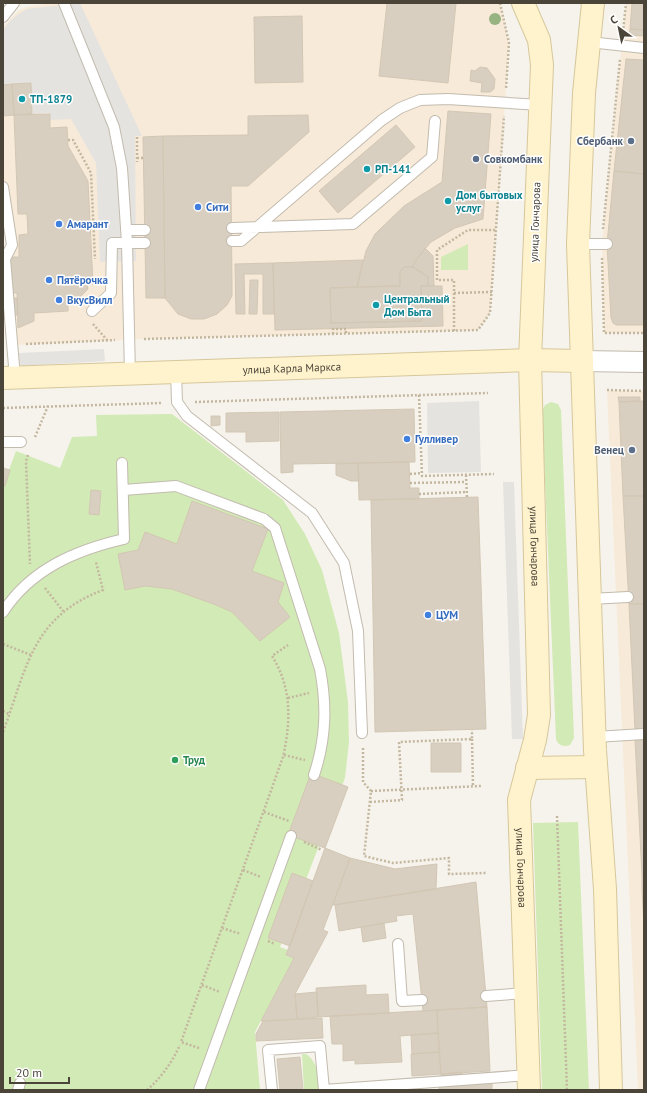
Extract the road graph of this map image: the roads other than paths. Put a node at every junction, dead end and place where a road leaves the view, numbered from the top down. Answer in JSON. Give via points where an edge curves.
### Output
{"nodes":[{"id":1,"x":14,"y":3,"type":"edge"},
{"id":2,"x":64,"y":3,"type":"edge"},
{"id":3,"x":523,"y":3,"type":"edge"},
{"id":4,"x":593,"y":3,"type":"edge"},
{"id":5,"x":3,"y":17,"type":"edge"},
{"id":6,"x":589,"y":42,"type":"junction"},
{"id":7,"x":644,"y":48,"type":"edge"},
{"id":8,"x":540,"y":105,"type":"junction"},
{"id":9,"x":435,"y":121,"type":"dead end"},
{"id":10,"x":3,"y":187,"type":"edge"},
{"id":11,"x":232,"y":228,"type":"dead end"},
{"id":12,"x":256,"y":228,"type":"junction"},
{"id":13,"x":126,"y":230,"type":"junction"},
{"id":14,"x":144,"y":230,"type":"dead end"},
{"id":15,"x":232,"y":241,"type":"dead end"},
{"id":16,"x":127,"y":243,"type":"junction"},
{"id":17,"x":145,"y":243,"type":"dead end"},
{"id":18,"x":578,"y":244,"type":"junction"},
{"id":19,"x":604,"y":244,"type":"road end"},
{"id":20,"x":92,"y":311,"type":"dead end"},
{"id":21,"x":530,"y":360,"type":"junction"},
{"id":22,"x":582,"y":361,"type":"junction"},
{"id":23,"x":644,"y":362,"type":"edge"},
{"id":24,"x":176,"y":372,"type":"junction"},
{"id":25,"x":130,"y":374,"type":"junction"},
{"id":26,"x":9,"y":378,"type":"edge"},
{"id":27,"x":3,"y":442,"type":"edge"},
{"id":28,"x":21,"y":442,"type":"dead end"},
{"id":29,"x":122,"y":463,"type":"dead end"},
{"id":30,"x":123,"y":490,"type":"junction"},
{"id":31,"x":628,"y":597,"type":"dead end"},
{"id":32,"x":590,"y":599,"type":"junction"},
{"id":33,"x":3,"y":612,"type":"edge"},
{"id":34,"x":362,"y":733,"type":"road end"},
{"id":35,"x":644,"y":734,"type":"edge"},
{"id":36,"x":595,"y":737,"type":"junction"},
{"id":37,"x":596,"y":767,"type":"junction"},
{"id":38,"x":527,"y":768,"type":"junction"},
{"id":39,"x":314,"y":775,"type":"dead end"},
{"id":40,"x":296,"y":839,"type":"road end"},
{"id":41,"x":398,"y":944,"type":"dead end"},
{"id":42,"x":526,"y":993,"type":"junction"},
{"id":43,"x":486,"y":996,"type":"dead end"},
{"id":44,"x":422,"y":1000,"type":"dead end"},
{"id":45,"x":529,"y":1082,"type":"edge"},
{"id":46,"x":408,"y":1087,"type":"edge"},
{"id":47,"x":199,"y":1090,"type":"edge"},
{"id":48,"x":272,"y":1090,"type":"edge"},
{"id":49,"x":324,"y":1090,"type":"edge"},
{"id":50,"x":611,"y":1090,"type":"edge"}],
"edges":[{"from":1,"to":5,"type":"lane"},
{"from":2,"to":13,"type":"lane","via":[[114,127],[122,168]]},
{"from":3,"to":8,"type":"main road","name":"улица Гончарова","via":[[538,40],[542,65]]},
{"from":4,"to":6,"type":"main road"},
{"from":6,"to":7,"type":"lane"},
{"from":6,"to":18,"type":"main road","via":[[584,93]]},
{"from":8,"to":12,"type":"lane","via":[[448,99],[420,100],[400,108],[382,120]]},
{"from":8,"to":21,"type":"main road","name":"улица Гончарова"},
{"from":9,"to":12,"type":"lane","via":[[432,157],[353,224]]},
{"from":10,"to":26,"type":"lane","via":[[12,245],[5,258]]},
{"from":11,"to":12,"type":"lane"},
{"from":12,"to":15,"type":"lane","via":[[241,241]]},
{"from":13,"to":14,"type":"lane"},
{"from":13,"to":16,"type":"lane"},
{"from":16,"to":17,"type":"lane"},
{"from":16,"to":20,"type":"lane","via":[[112,243],[111,293]]},
{"from":16,"to":25,"type":"lane"},
{"from":18,"to":19,"type":"lane"},
{"from":18,"to":22,"type":"main road"},
{"from":21,"to":22,"type":"main road","name":"улица Карла Маркса"},
{"from":21,"to":24,"type":"main road","name":"улица Карла Маркса"},
{"from":21,"to":38,"type":"main road","name":"улица Гончарова","via":[[539,715]]},
{"from":22,"to":23,"type":"street"},
{"from":22,"to":32,"type":"main road"},
{"from":24,"to":25,"type":"main road","name":"улица Карла Маркса"},
{"from":24,"to":34,"type":"lane","via":[[177,402],[187,416],[312,513],[344,563],[358,631]]},
{"from":25,"to":26,"type":"main road","name":"улица Карла Маркса"},
{"from":27,"to":28,"type":"lane"},
{"from":29,"to":30,"type":"lane"},
{"from":30,"to":33,"type":"lane","via":[[124,539],[92,548],[54,564],[27,582]]},
{"from":30,"to":39,"type":"lane","via":[[176,486],[264,519],[275,528],[320,669],[326,710]]},
{"from":31,"to":32,"type":"lane"},
{"from":32,"to":36,"type":"main road"},
{"from":35,"to":36,"type":"lane"},
{"from":36,"to":37,"type":"main road"},
{"from":37,"to":38,"type":"main road"},
{"from":37,"to":50,"type":"main road","via":[[605,889]]},
{"from":38,"to":42,"type":"main road","name":"улица Гончарова","via":[[519,800]]},
{"from":40,"to":47,"type":"lane"},
{"from":41,"to":44,"type":"lane","via":[[402,1001]]},
{"from":42,"to":43,"type":"lane"},
{"from":42,"to":45,"type":"main road","name":"улица Гончарова"},
{"from":45,"to":46,"type":"lane"},
{"from":46,"to":49,"type":"lane"},
{"from":48,"to":49,"type":"lane","via":[[268,1050],[320,1046]]}]}
